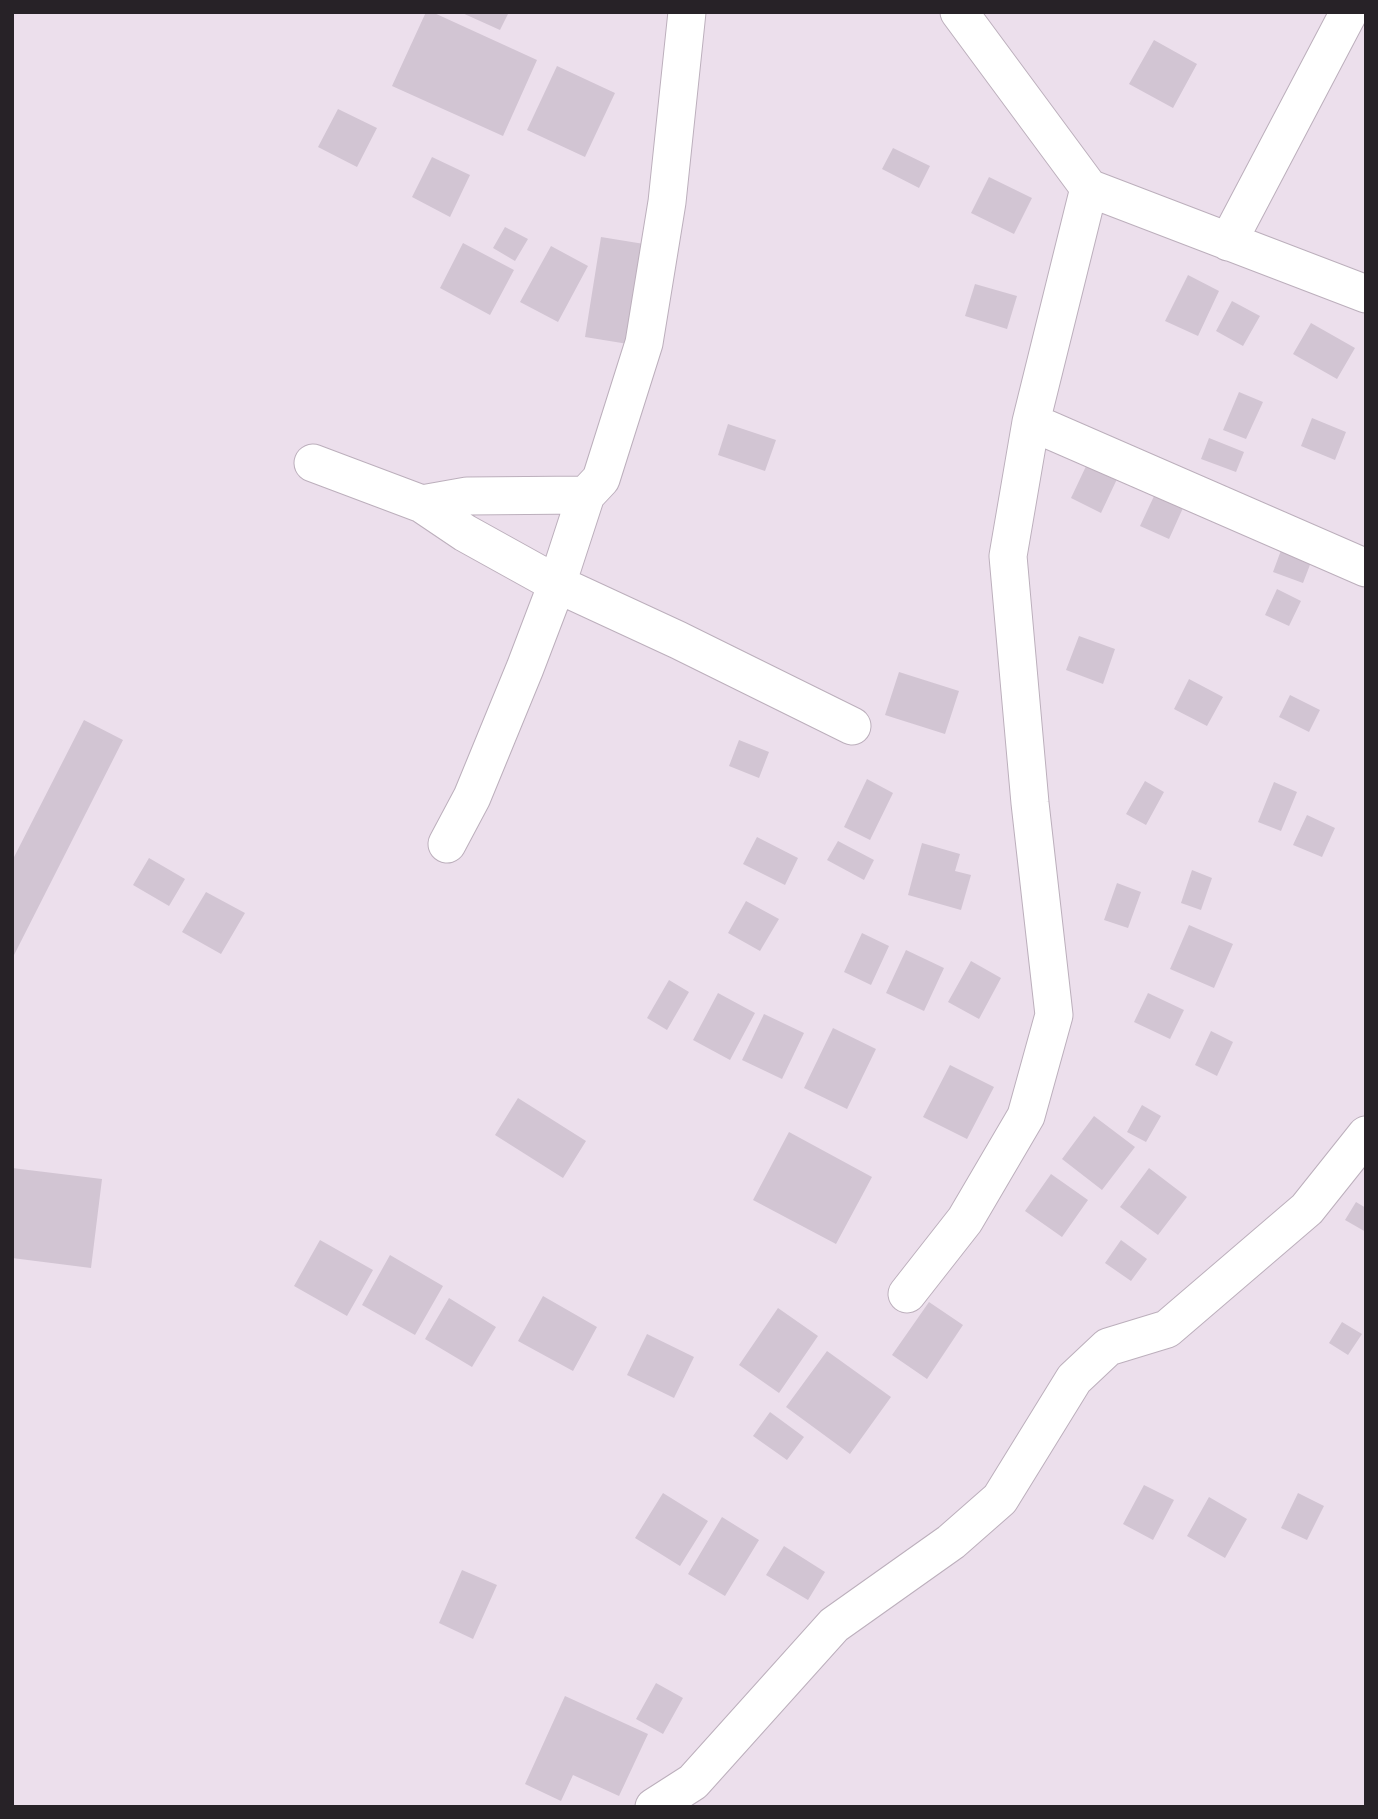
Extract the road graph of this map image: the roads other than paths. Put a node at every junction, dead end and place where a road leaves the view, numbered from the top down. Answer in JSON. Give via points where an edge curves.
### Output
{"nodes":[{"id":1,"x":687,"y":12,"type":"edge"},
{"id":2,"x":959,"y":12,"type":"edge"},
{"id":3,"x":1349,"y":12,"type":"edge"},
{"id":4,"x":1088,"y":188,"type":"junction"},
{"id":5,"x":1228,"y":242,"type":"junction"},
{"id":6,"x":1366,"y":294,"type":"edge"},
{"id":7,"x":1031,"y":422,"type":"junction"},
{"id":8,"x":313,"y":463,"type":"dead end"},
{"id":9,"x":586,"y":495,"type":"junction"},
{"id":10,"x":422,"y":504,"type":"junction"},
{"id":11,"x":1366,"y":568,"type":"edge"},
{"id":12,"x":557,"y":584,"type":"junction"},
{"id":13,"x":852,"y":726,"type":"dead end"},
{"id":14,"x":447,"y":844,"type":"dead end"},
{"id":15,"x":1366,"y":1135,"type":"edge"},
{"id":16,"x":907,"y":1294,"type":"dead end"},
{"id":17,"x":654,"y":1807,"type":"edge"}],
"edges":[{"from":1,"to":9,"type":"street","via":[[667,202],[644,343],[601,479]]},
{"from":2,"to":4,"type":"street"},
{"from":3,"to":5,"type":"street"},
{"from":4,"to":5,"type":"street"},
{"from":4,"to":7,"type":"street"},
{"from":5,"to":6,"type":"street"},
{"from":7,"to":11,"type":"street"},
{"from":7,"to":16,"type":"street","via":[[1009,556],[1054,1015],[1026,1116],[965,1220]]},
{"from":8,"to":10,"type":"street"},
{"from":9,"to":10,"type":"street","via":[[467,496]]},
{"from":9,"to":12,"type":"street"},
{"from":10,"to":12,"type":"street"},
{"from":12,"to":13,"type":"street"},
{"from":12,"to":14,"type":"street","via":[[472,797]]},
{"from":15,"to":17,"type":"street","via":[[1307,1209],[1167,1329],[1108,1346],[1074,1379],[1000,1499],[950,1542],[834,1625],[693,1782]]}]}
